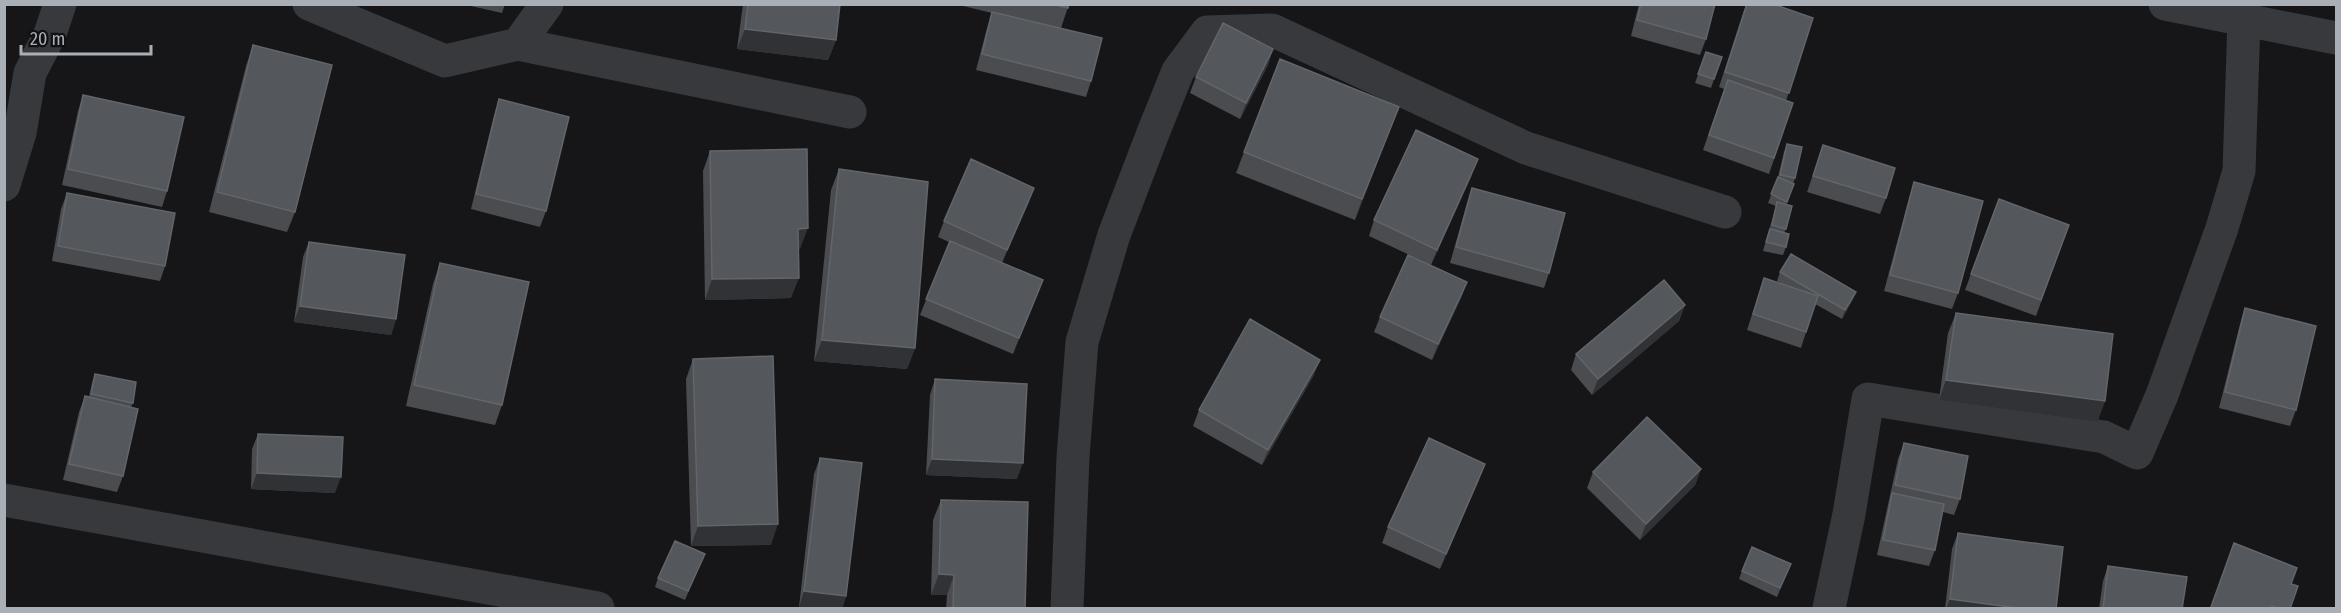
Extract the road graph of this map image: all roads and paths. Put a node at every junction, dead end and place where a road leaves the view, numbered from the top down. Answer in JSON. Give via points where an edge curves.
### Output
{"nodes":[{"id":1,"x":60,"y":4,"type":"edge"},
{"id":2,"x":309,"y":4,"type":"edge"},
{"id":3,"x":547,"y":4,"type":"edge"},
{"id":4,"x":2165,"y":4,"type":"edge"},
{"id":5,"x":2244,"y":20,"type":"junction"},
{"id":6,"x":2337,"y":38,"type":"edge"},
{"id":7,"x":518,"y":44,"type":"junction"},
{"id":8,"x":850,"y":112,"type":"dead end"},
{"id":9,"x":12,"y":131,"type":"edge"},
{"id":10,"x":4,"y":185,"type":"edge"},
{"id":11,"x":1725,"y":212,"type":"dead end"},
{"id":12,"x":4,"y":500,"type":"edge"},
{"id":13,"x":596,"y":608,"type":"edge"},
{"id":14,"x":1067,"y":609,"type":"edge"},
{"id":15,"x":1829,"y":609,"type":"edge"}],
"edges":[{"from":1,"to":9,"type":"street","via":[[30,73]]},
{"from":2,"to":7,"type":"street","via":[[445,62]]},
{"from":3,"to":7,"type":"street"},
{"from":4,"to":5,"type":"street"},
{"from":5,"to":6,"type":"street"},
{"from":5,"to":15,"type":"street","via":[[2239,171],[2162,395],[2137,453],[2104,437],[1868,399]]},
{"from":7,"to":8,"type":"street"},
{"from":9,"to":10,"type":"street"},
{"from":11,"to":14,"type":"street","via":[[1526,148],[1272,30],[1207,32],[1178,71],[1153,133],[1114,235],[1082,342]]},
{"from":12,"to":13,"type":"street"}]}
